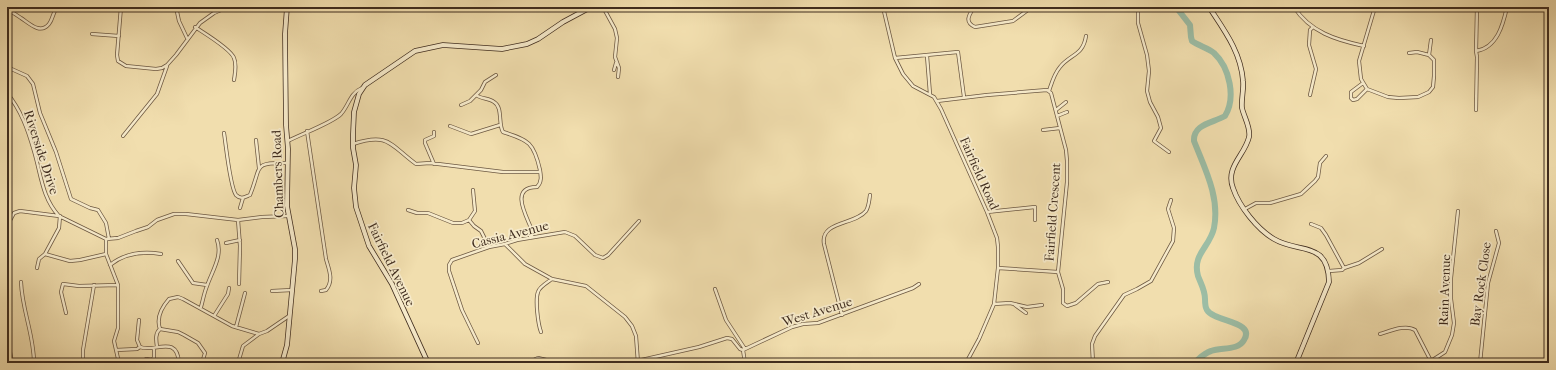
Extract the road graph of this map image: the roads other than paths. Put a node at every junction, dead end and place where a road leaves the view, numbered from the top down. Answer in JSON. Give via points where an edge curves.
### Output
{"nodes":[{"id":1,"x":57,"y":7,"type":"edge"},
{"id":2,"x":121,"y":7,"type":"edge"},
{"id":3,"x":176,"y":7,"type":"edge"},
{"id":4,"x":228,"y":7,"type":"edge"},
{"id":5,"x":287,"y":7,"type":"edge"},
{"id":6,"x":591,"y":7,"type":"edge"},
{"id":7,"x":603,"y":7,"type":"edge"},
{"id":8,"x":883,"y":7,"type":"edge"},
{"id":9,"x":974,"y":7,"type":"edge"},
{"id":10,"x":1032,"y":7,"type":"edge"},
{"id":11,"x":1138,"y":7,"type":"edge"},
{"id":12,"x":1209,"y":7,"type":"edge"},
{"id":13,"x":1294,"y":7,"type":"edge"},
{"id":14,"x":1375,"y":7,"type":"edge"},
{"id":15,"x":1476,"y":7,"type":"edge"},
{"id":16,"x":1507,"y":7,"type":"edge"},
{"id":17,"x":7,"y":10,"type":"edge"},
{"id":18,"x":195,"y":28,"type":"junction"},
{"id":19,"x":1312,"y":28,"type":"junction"},
{"id":20,"x":92,"y":34,"type":"dead end"},
{"id":21,"x":119,"y":36,"type":"junction"},
{"id":22,"x":1086,"y":36,"type":"dead end"},
{"id":23,"x":188,"y":39,"type":"junction"},
{"id":24,"x":1431,"y":40,"type":"dead end"},
{"id":25,"x":1364,"y":46,"type":"junction"},
{"id":26,"x":1476,"y":51,"type":"junction"},
{"id":27,"x":1409,"y":53,"type":"dead end"},
{"id":28,"x":1429,"y":54,"type":"junction"},
{"id":29,"x":927,"y":56,"type":"junction"},
{"id":30,"x":896,"y":58,"type":"junction"},
{"id":31,"x":616,"y":63,"type":"junction"},
{"id":32,"x":167,"y":65,"type":"junction"},
{"id":33,"x":7,"y":67,"type":"edge"},
{"id":34,"x":614,"y":70,"type":"dead end"},
{"id":35,"x":496,"y":75,"type":"dead end"},
{"id":36,"x":618,"y":77,"type":"dead end"},
{"id":37,"x":234,"y":80,"type":"dead end"},
{"id":38,"x":1363,"y":82,"type":"junction"},
{"id":39,"x":362,"y":88,"type":"junction"},
{"id":40,"x":1367,"y":89,"type":"junction"},
{"id":41,"x":1049,"y":91,"type":"junction"},
{"id":42,"x":7,"y":93,"type":"edge"},
{"id":43,"x":930,"y":94,"type":"junction"},
{"id":44,"x":476,"y":95,"type":"junction"},
{"id":45,"x":1310,"y":95,"type":"dead end"},
{"id":46,"x":964,"y":97,"type":"junction"},
{"id":47,"x":937,"y":101,"type":"junction"},
{"id":48,"x":1066,"y":102,"type":"dead end"},
{"id":49,"x":462,"y":105,"type":"dead end"},
{"id":50,"x":1056,"y":110,"type":"junction"},
{"id":51,"x":1476,"y":110,"type":"dead end"},
{"id":52,"x":1067,"y":112,"type":"dead end"},
{"id":53,"x":1057,"y":116,"type":"junction"},
{"id":54,"x":500,"y":125,"type":"junction"},
{"id":55,"x":450,"y":126,"type":"dead end"},
{"id":56,"x":1060,"y":128,"type":"junction"},
{"id":57,"x":1043,"y":130,"type":"dead end"},
{"id":58,"x":307,"y":131,"type":"junction"},
{"id":59,"x":434,"y":132,"type":"dead end"},
{"id":60,"x":224,"y":133,"type":"dead end"},
{"id":61,"x":123,"y":136,"type":"dead end"},
{"id":62,"x":256,"y":140,"type":"dead end"},
{"id":63,"x":288,"y":141,"type":"junction"},
{"id":64,"x":353,"y":144,"type":"junction"},
{"id":65,"x":1169,"y":152,"type":"dead end"},
{"id":66,"x":1326,"y":156,"type":"dead end"},
{"id":67,"x":288,"y":163,"type":"junction"},
{"id":68,"x":434,"y":164,"type":"junction"},
{"id":69,"x":259,"y":168,"type":"junction"},
{"id":70,"x":540,"y":172,"type":"junction"},
{"id":71,"x":473,"y":190,"type":"dead end"},
{"id":72,"x":870,"y":196,"type":"dead end"},
{"id":73,"x":243,"y":198,"type":"junction"},
{"id":74,"x":1171,"y":200,"type":"dead end"},
{"id":75,"x":240,"y":208,"type":"dead end"},
{"id":76,"x":1245,"y":209,"type":"junction"},
{"id":77,"x":408,"y":210,"type":"dead end"},
{"id":78,"x":1458,"y":211,"type":"dead end"},
{"id":79,"x":987,"y":212,"type":"junction"},
{"id":80,"x":60,"y":216,"type":"junction"},
{"id":81,"x":288,"y":216,"type":"junction"},
{"id":82,"x":238,"y":220,"type":"junction"},
{"id":83,"x":470,"y":220,"type":"junction"},
{"id":84,"x":1035,"y":220,"type":"dead end"},
{"id":85,"x":639,"y":221,"type":"dead end"},
{"id":86,"x":1311,"y":224,"type":"dead end"},
{"id":87,"x":7,"y":226,"type":"edge"},
{"id":88,"x":1496,"y":231,"type":"dead end"},
{"id":89,"x":108,"y":239,"type":"junction"},
{"id":90,"x":530,"y":239,"type":"junction"},
{"id":91,"x":217,"y":240,"type":"dead end"},
{"id":92,"x":240,"y":240,"type":"junction"},
{"id":93,"x":226,"y":243,"type":"dead end"},
{"id":94,"x":505,"y":244,"type":"junction"},
{"id":95,"x":488,"y":247,"type":"junction"},
{"id":96,"x":1382,"y":249,"type":"dead end"},
{"id":97,"x":45,"y":254,"type":"junction"},
{"id":98,"x":106,"y":254,"type":"junction"},
{"id":99,"x":161,"y":254,"type":"dead end"},
{"id":100,"x":178,"y":261,"type":"dead end"},
{"id":101,"x":110,"y":265,"type":"junction"},
{"id":102,"x":37,"y":268,"type":"dead end"},
{"id":103,"x":998,"y":268,"type":"junction"},
{"id":104,"x":1344,"y":268,"type":"junction"},
{"id":105,"x":1329,"y":271,"type":"junction"},
{"id":106,"x":1058,"y":272,"type":"junction"},
{"id":107,"x":552,"y":279,"type":"junction"},
{"id":108,"x":21,"y":282,"type":"dead end"},
{"id":109,"x":1108,"y":282,"type":"dead end"},
{"id":110,"x":118,"y":284,"type":"junction"},
{"id":111,"x":207,"y":284,"type":"junction"},
{"id":112,"x":239,"y":284,"type":"dead end"},
{"id":113,"x":919,"y":284,"type":"dead end"},
{"id":114,"x":94,"y":285,"type":"junction"},
{"id":115,"x":229,"y":288,"type":"dead end"},
{"id":116,"x":715,"y":289,"type":"dead end"},
{"id":117,"x":292,"y":290,"type":"junction"},
{"id":118,"x":272,"y":291,"type":"dead end"},
{"id":119,"x":321,"y":291,"type":"dead end"},
{"id":120,"x":245,"y":293,"type":"dead end"},
{"id":121,"x":994,"y":304,"type":"junction"},
{"id":122,"x":1014,"y":305,"type":"junction"},
{"id":123,"x":1042,"y":305,"type":"dead end"},
{"id":124,"x":201,"y":307,"type":"junction"},
{"id":125,"x":66,"y":313,"type":"dead end"},
{"id":126,"x":1026,"y":313,"type":"dead end"},
{"id":127,"x":842,"y":315,"type":"junction"},
{"id":128,"x":214,"y":316,"type":"junction"},
{"id":129,"x":288,"y":316,"type":"junction"},
{"id":130,"x":138,"y":320,"type":"dead end"},
{"id":131,"x":236,"y":327,"type":"junction"},
{"id":132,"x":160,"y":329,"type":"junction"},
{"id":133,"x":541,"y":332,"type":"dead end"},
{"id":134,"x":259,"y":334,"type":"junction"},
{"id":135,"x":1380,"y":334,"type":"dead end"},
{"id":136,"x":7,"y":335,"type":"edge"},
{"id":137,"x":478,"y":344,"type":"dead end"},
{"id":138,"x":140,"y":346,"type":"junction"},
{"id":139,"x":157,"y":347,"type":"junction"},
{"id":140,"x":154,"y":348,"type":"junction"},
{"id":141,"x":744,"y":349,"type":"junction"},
{"id":142,"x":116,"y":350,"type":"junction"},
{"id":143,"x":146,"y":359,"type":"dead end"},
{"id":144,"x":283,"y":362,"type":"edge"},
{"id":145,"x":638,"y":362,"type":"edge"},
{"id":146,"x":1432,"y":362,"type":"edge"},
{"id":147,"x":12,"y":363,"type":"edge"},
{"id":148,"x":34,"y":363,"type":"edge"},
{"id":149,"x":83,"y":363,"type":"edge"},
{"id":150,"x":119,"y":363,"type":"edge"},
{"id":151,"x":179,"y":363,"type":"edge"},
{"id":152,"x":202,"y":363,"type":"edge"},
{"id":153,"x":238,"y":363,"type":"edge"},
{"id":154,"x":428,"y":363,"type":"edge"},
{"id":155,"x":526,"y":363,"type":"edge"},
{"id":156,"x":559,"y":363,"type":"edge"},
{"id":157,"x":745,"y":363,"type":"edge"},
{"id":158,"x":966,"y":363,"type":"edge"},
{"id":159,"x":1093,"y":363,"type":"edge"},
{"id":160,"x":1296,"y":363,"type":"edge"},
{"id":161,"x":1480,"y":363,"type":"edge"}],
"edges":[{"from":1,"to":17,"type":"street","via":[[50,23],[42,28],[32,26]]},
{"from":2,"to":21,"type":"street"},
{"from":3,"to":23,"type":"street","via":[[179,21]]},
{"from":4,"to":18,"type":"street","via":[[214,13]]},
{"from":5,"to":63,"type":"street","name":"Chambers Road","via":[[285,34]]},
{"from":6,"to":39,"type":"street","via":[[527,44],[502,48],[442,45],[415,51]]},
{"from":7,"to":31,"type":"street","via":[[615,29]]},
{"from":8,"to":30,"type":"street","name":"Fairfield Road"},
{"from":9,"to":10,"type":"street","via":[[968,21],[975,28],[1013,21]]},
{"from":11,"to":65,"type":"street","via":[[1138,23],[1147,55],[1148,97],[1161,128],[1154,141]]},
{"from":12,"to":76,"type":"street","via":[[1232,43],[1241,70],[1242,105],[1249,134],[1232,168],[1230,178]]},
{"from":13,"to":19,"type":"street"},
{"from":14,"to":25,"type":"street"},
{"from":15,"to":26,"type":"street"},
{"from":16,"to":26,"type":"street","via":[[1504,20],[1490,46]]},
{"from":18,"to":23,"type":"street"},
{"from":18,"to":37,"type":"street","via":[[222,46],[234,58]]},
{"from":19,"to":25,"type":"street"},
{"from":19,"to":45,"type":"street","via":[[1309,45],[1316,69]]},
{"from":20,"to":21,"type":"street"},
{"from":21,"to":32,"type":"street","via":[[117,58],[123,65],[156,69]]},
{"from":22,"to":41,"type":"street","via":[[1079,53],[1067,60],[1055,74]]},
{"from":23,"to":32,"type":"street"},
{"from":24,"to":28,"type":"street"},
{"from":25,"to":38,"type":"street","via":[[1359,62]]},
{"from":26,"to":51,"type":"street"},
{"from":27,"to":28,"type":"street"},
{"from":28,"to":40,"type":"street","via":[[1434,60],[1433,87],[1429,92],[1418,97],[1399,98],[1388,97]]},
{"from":29,"to":30,"type":"street"},
{"from":29,"to":43,"type":"street"},
{"from":29,"to":46,"type":"street","via":[[958,52]]},
{"from":30,"to":43,"type":"street","name":"Fairfield Road","via":[[909,82]]},
{"from":31,"to":34,"type":"street"},
{"from":31,"to":36,"type":"street","via":[[619,68]]},
{"from":32,"to":61,"type":"street","via":[[157,94]]},
{"from":33,"to":89,"type":"street","via":[[26,76],[33,84],[40,113],[71,199],[98,210],[106,223]]},
{"from":35,"to":44,"type":"street","via":[[485,82]]},
{"from":38,"to":40,"type":"street"},
{"from":38,"to":40,"type":"street","via":[[1351,92],[1351,98],[1357,99]]},
{"from":39,"to":58,"type":"street","via":[[352,94],[339,116]]},
{"from":39,"to":64,"type":"street","name":"Fairfield Avenue","via":[[354,112]]},
{"from":41,"to":46,"type":"street"},
{"from":41,"to":50,"type":"street","name":"Fairfield Crescent"},
{"from":42,"to":80,"type":"street","name":"Riverside Drive","via":[[19,109],[26,126],[45,195]]},
{"from":43,"to":47,"type":"street","name":"Fairfield Road"},
{"from":44,"to":49,"type":"street"},
{"from":44,"to":54,"type":"street","via":[[496,103],[499,107]]},
{"from":46,"to":47,"type":"street"},
{"from":47,"to":79,"type":"street","name":"Fairfield Road"},
{"from":48,"to":50,"type":"street"},
{"from":50,"to":53,"type":"street","name":"Fairfield Crescent"},
{"from":52,"to":53,"type":"street"},
{"from":53,"to":56,"type":"street","name":"Fairfield Crescent"},
{"from":54,"to":55,"type":"street","via":[[471,134]]},
{"from":54,"to":70,"type":"street","via":[[503,132],[519,137],[534,148]]},
{"from":56,"to":57,"type":"street"},
{"from":56,"to":106,"type":"street","name":"Fairfield Crescent","via":[[1066,150],[1067,182]]},
{"from":58,"to":63,"type":"street"},
{"from":58,"to":119,"type":"street","via":[[331,278],[326,290]]},
{"from":59,"to":68,"type":"street","via":[[434,136],[425,140]]},
{"from":60,"to":73,"type":"street","via":[[233,186],[236,194]]},
{"from":62,"to":69,"type":"street"},
{"from":63,"to":67,"type":"street","name":"Chambers Road"},
{"from":64,"to":68,"type":"street","via":[[377,138],[386,140],[416,164]]},
{"from":64,"to":154,"type":"street","name":"Fairfield Avenue","via":[[356,165],[354,188],[364,232],[374,255],[392,284]]},
{"from":66,"to":76,"type":"street","via":[[1320,163],[1318,177],[1301,194],[1270,203],[1256,203]]},
{"from":67,"to":69,"type":"street","via":[[270,162],[262,164]]},
{"from":67,"to":81,"type":"street","name":"Chambers Road"},
{"from":68,"to":70,"type":"street","via":[[503,172]]},
{"from":69,"to":73,"type":"street","via":[[250,194]]},
{"from":70,"to":90,"type":"street","via":[[540,184],[525,190],[522,198],[524,214],[533,233]]},
{"from":71,"to":83,"type":"street","via":[[476,208]]},
{"from":72,"to":127,"type":"street","via":[[868,208],[864,212],[829,229],[824,235]]},
{"from":73,"to":75,"type":"street"},
{"from":74,"to":159,"type":"street","via":[[1168,208],[1174,228],[1173,241],[1151,280],[1124,295],[1093,340]]},
{"from":76,"to":105,"type":"street","via":[[1255,223],[1275,239],[1314,250]]},
{"from":77,"to":83,"type":"street","via":[[428,213],[453,223]]},
{"from":78,"to":146,"type":"street","name":"Rain Avenue","via":[[1451,278],[1454,323],[1452,335],[1445,352]]},
{"from":79,"to":84,"type":"street","via":[[1035,207]]},
{"from":79,"to":103,"type":"street","name":"Fairfield Road","via":[[997,238]]},
{"from":80,"to":87,"type":"street","via":[[20,211],[12,215]]},
{"from":80,"to":89,"type":"street"},
{"from":80,"to":97,"type":"street","via":[[59,228]]},
{"from":81,"to":82,"type":"street"},
{"from":81,"to":117,"type":"street","name":"Chambers Road","via":[[295,249]]},
{"from":82,"to":89,"type":"street","via":[[174,214],[136,232]]},
{"from":82,"to":92,"type":"street"},
{"from":83,"to":95,"type":"street","via":[[481,231]]},
{"from":85,"to":90,"type":"street","name":"Cassia Avenue","via":[[603,258],[595,255],[570,233],[549,234]]},
{"from":86,"to":104,"type":"street","via":[[1321,228]]},
{"from":88,"to":161,"type":"street","name":"Bay Rock Close","via":[[1498,243],[1488,283]]},
{"from":89,"to":98,"type":"street"},
{"from":90,"to":94,"type":"street","name":"Cassia Avenue"},
{"from":91,"to":111,"type":"street","via":[[218,255]]},
{"from":92,"to":93,"type":"street"},
{"from":92,"to":112,"type":"street"},
{"from":94,"to":95,"type":"street","name":"Cassia Avenue"},
{"from":94,"to":107,"type":"street","via":[[525,264]]},
{"from":95,"to":137,"type":"street","name":"Cassia Avenue","via":[[452,260],[448,268],[462,310]]},
{"from":96,"to":104,"type":"street","via":[[1359,263]]},
{"from":97,"to":98,"type":"street","via":[[70,261]]},
{"from":97,"to":102,"type":"street","via":[[39,259]]},
{"from":98,"to":101,"type":"street"},
{"from":99,"to":101,"type":"street","via":[[133,254]]},
{"from":100,"to":111,"type":"street","via":[[193,283]]},
{"from":101,"to":110,"type":"street"},
{"from":103,"to":106,"type":"street","name":"Fairfield Crescent"},
{"from":103,"to":121,"type":"street","name":"Fairfield Road"},
{"from":104,"to":105,"type":"street"},
{"from":105,"to":160,"type":"street","via":[[1329,282]]},
{"from":106,"to":109,"type":"street","via":[[1063,289],[1063,303],[1067,306],[1076,303],[1098,284]]},
{"from":107,"to":133,"type":"street","via":[[537,293]]},
{"from":107,"to":145,"type":"street","via":[[586,286],[625,317],[636,336]]},
{"from":108,"to":148,"type":"street"},
{"from":110,"to":114,"type":"street"},
{"from":110,"to":142,"type":"street","via":[[118,328],[114,341]]},
{"from":111,"to":124,"type":"street"},
{"from":113,"to":127,"type":"street","name":"West Avenue"},
{"from":114,"to":125,"type":"street","via":[[63,284],[61,292]]},
{"from":114,"to":149,"type":"street"},
{"from":115,"to":128,"type":"street"},
{"from":116,"to":141,"type":"street","via":[[726,320]]},
{"from":117,"to":118,"type":"street"},
{"from":117,"to":129,"type":"street","name":"Chambers Road"},
{"from":120,"to":131,"type":"street"},
{"from":121,"to":122,"type":"street"},
{"from":121,"to":158,"type":"street","name":"Fairfield Road"},
{"from":122,"to":123,"type":"street"},
{"from":122,"to":126,"type":"street"},
{"from":124,"to":128,"type":"street"},
{"from":124,"to":132,"type":"street","via":[[178,297],[169,299],[159,316]]},
{"from":127,"to":141,"type":"street","name":"West Avenue","via":[[817,324],[792,327]]},
{"from":128,"to":131,"type":"street"},
{"from":129,"to":134,"type":"street"},
{"from":129,"to":144,"type":"street","name":"Chambers Road","via":[[287,345]]},
{"from":130,"to":138,"type":"street","via":[[137,340]]},
{"from":131,"to":134,"type":"street"},
{"from":132,"to":139,"type":"street","via":[[156,335]]},
{"from":132,"to":152,"type":"street","via":[[178,332],[198,343],[206,353]]},
{"from":134,"to":153,"type":"street","via":[[243,346]]},
{"from":135,"to":146,"type":"street","via":[[1412,328]]},
{"from":136,"to":147,"type":"street"},
{"from":138,"to":140,"type":"street"},
{"from":138,"to":142,"type":"street","via":[[137,349]]},
{"from":139,"to":140,"type":"street"},
{"from":139,"to":151,"type":"street","via":[[167,346],[176,351]]},
{"from":140,"to":143,"type":"street","via":[[153,360]]},
{"from":141,"to":145,"type":"street","via":[[740,349],[732,339],[727,338]]},
{"from":141,"to":157,"type":"street"},
{"from":142,"to":150,"type":"street"},
{"from":155,"to":156,"type":"street","via":[[540,358]]}]}
